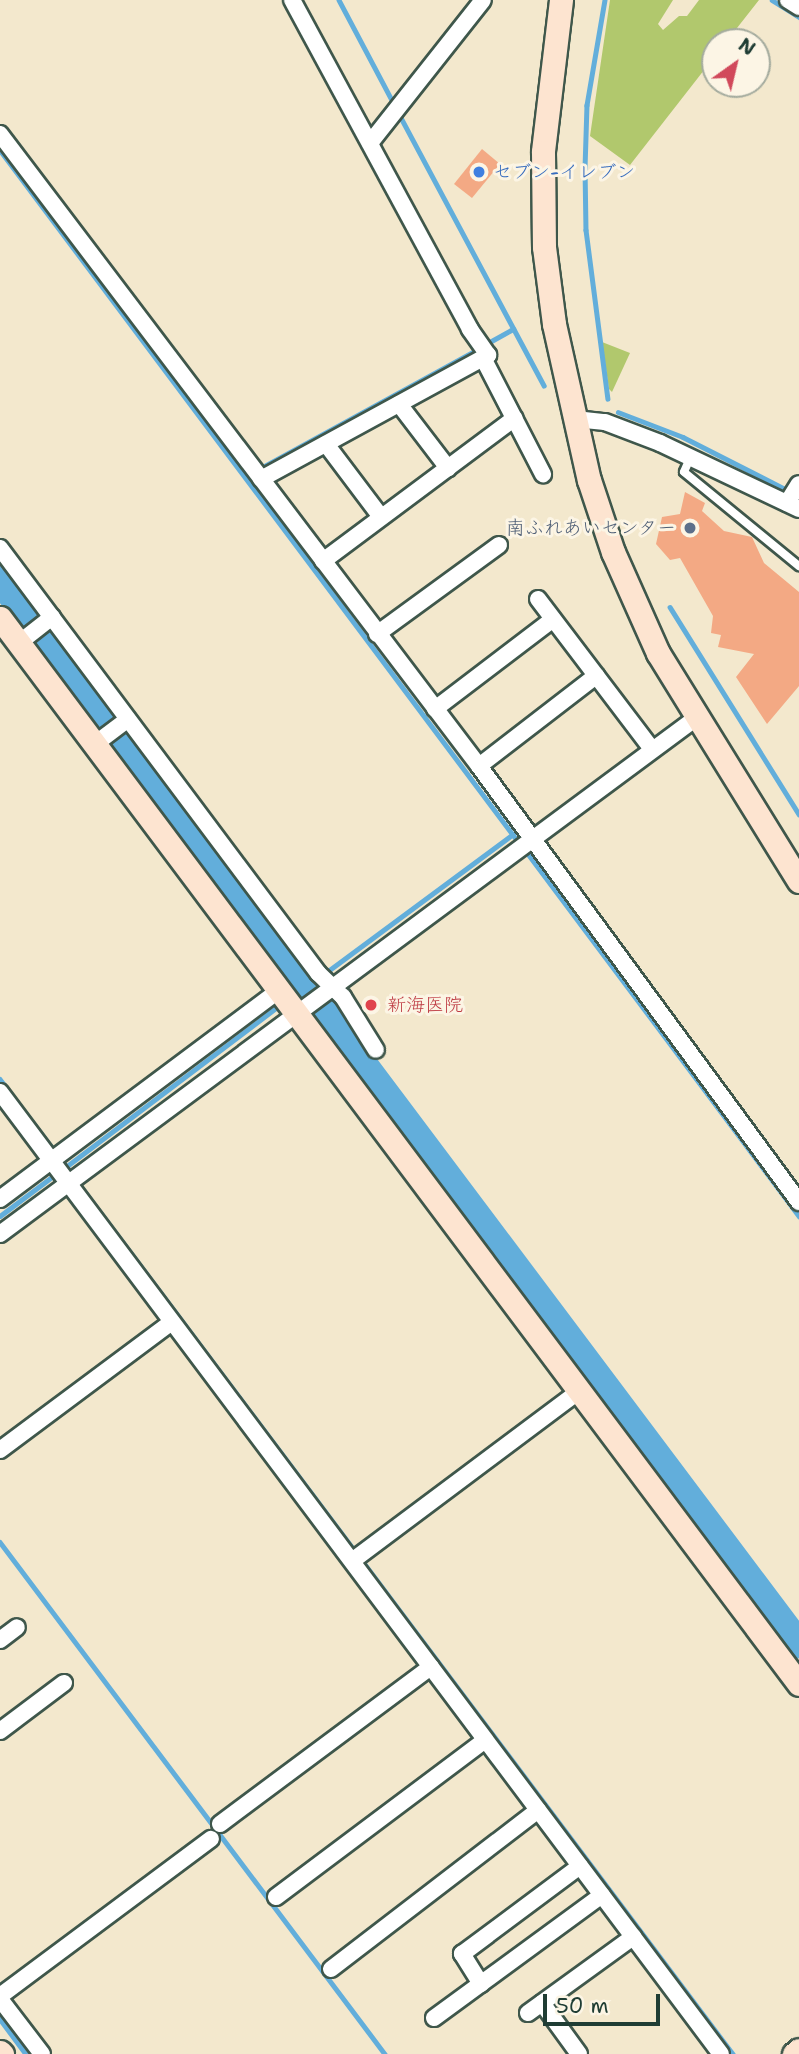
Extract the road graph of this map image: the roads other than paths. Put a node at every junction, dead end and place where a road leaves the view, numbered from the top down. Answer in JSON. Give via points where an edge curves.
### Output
{"nodes":[{"id":1,"x":292,"y":0,"type":"edge"},
{"id":2,"x":483,"y":0,"type":"edge"},
{"id":3,"x":561,"y":0,"type":"edge"},
{"id":4,"x":0,"y":134,"type":"edge"},
{"id":5,"x":370,"y":143,"type":"junction"},
{"id":6,"x":484,"y":350,"type":"junction"},
{"id":7,"x":399,"y":404,"type":"junction"},
{"id":8,"x":514,"y":418,"type":"junction"},
{"id":9,"x":575,"y":419,"type":"junction"},
{"id":10,"x":326,"y":444,"type":"junction"},
{"id":11,"x":691,"y":456,"type":"junction"},
{"id":12,"x":448,"y":468,"type":"junction"},
{"id":13,"x":257,"y":474,"type":"junction"},
{"id":14,"x":543,"y":474,"type":"dead end"},
{"id":15,"x":794,"y":496,"type":"edge"},
{"id":16,"x":381,"y":517,"type":"junction"},
{"id":17,"x":499,"y":545,"type":"dead end"},
{"id":18,"x":0,"y":548,"type":"edge"},
{"id":19,"x":323,"y":561,"type":"junction"},
{"id":20,"x":799,"y":566,"type":"edge"},
{"id":21,"x":538,"y":599,"type":"dead end"},
{"id":22,"x":0,"y":618,"type":"edge"},
{"id":23,"x":50,"y":619,"type":"junction"},
{"id":24,"x":553,"y":619,"type":"junction"},
{"id":25,"x":377,"y":634,"type":"junction"},
{"id":26,"x":24,"y":639,"type":"junction"},
{"id":27,"x":596,"y":676,"type":"junction"},
{"id":28,"x":435,"y":709,"type":"junction"},
{"id":29,"x":696,"y":718,"type":"junction"},
{"id":30,"x":125,"y":721,"type":"junction"},
{"id":31,"x":100,"y":741,"type":"junction"},
{"id":32,"x":652,"y":749,"type":"junction"},
{"id":33,"x":479,"y":766,"type":"junction"},
{"id":34,"x":523,"y":844,"type":"junction"},
{"id":35,"x":799,"y":881,"type":"edge"},
{"id":36,"x":330,"y":988,"type":"junction"},
{"id":37,"x":279,"y":990,"type":"junction"},
{"id":38,"x":301,"y":1010,"type":"junction"},
{"id":39,"x":376,"y":1050,"type":"dead end"},
{"id":40,"x":0,"y":1092,"type":"edge"},
{"id":41,"x":59,"y":1166,"type":"junction"},
{"id":42,"x":0,"y":1199,"type":"edge"},
{"id":43,"x":799,"y":1202,"type":"edge"},
{"id":44,"x":0,"y":1234,"type":"edge"},
{"id":45,"x":172,"y":1322,"type":"junction"},
{"id":46,"x":579,"y":1391,"type":"junction"},
{"id":47,"x":0,"y":1450,"type":"edge"},
{"id":48,"x":356,"y":1558,"type":"junction"},
{"id":49,"x":17,"y":1627,"type":"dead end"},
{"id":50,"x":0,"y":1640,"type":"edge"},
{"id":51,"x":431,"y":1667,"type":"junction"},
{"id":52,"x":798,"y":1681,"type":"edge"},
{"id":53,"x":64,"y":1683,"type":"dead end"},
{"id":54,"x":0,"y":1731,"type":"edge"},
{"id":55,"x":485,"y":1740,"type":"junction"},
{"id":56,"x":538,"y":1810,"type":"junction"},
{"id":57,"x":220,"y":1824,"type":"dead end"},
{"id":58,"x":211,"y":1839,"type":"dead end"},
{"id":59,"x":580,"y":1866,"type":"junction"},
{"id":60,"x":602,"y":1895,"type":"junction"},
{"id":61,"x":276,"y":1897,"type":"dead end"},
{"id":62,"x":633,"y":1937,"type":"junction"},
{"id":63,"x":331,"y":1969,"type":"dead end"},
{"id":64,"x":481,"y":1984,"type":"junction"},
{"id":65,"x":0,"y":1997,"type":"edge"},
{"id":66,"x":542,"y":2003,"type":"junction"},
{"id":67,"x":528,"y":2013,"type":"dead end"},
{"id":68,"x":434,"y":2018,"type":"dead end"},
{"id":69,"x":799,"y":2050,"type":"edge"},
{"id":70,"x":41,"y":2054,"type":"edge"},
{"id":71,"x":579,"y":2054,"type":"edge"},
{"id":72,"x":721,"y":2054,"type":"edge"},
{"id":73,"x":794,"y":2054,"type":"edge"}],
"edges":[{"from":1,"to":5,"type":"street"},
{"from":2,"to":5,"type":"street"},
{"from":3,"to":9,"type":"street","via":[[543,152],[544,247],[554,324]]},
{"from":4,"to":13,"type":"street"},
{"from":5,"to":6,"type":"street"},
{"from":6,"to":7,"type":"street"},
{"from":6,"to":8,"type":"street"},
{"from":7,"to":10,"type":"street"},
{"from":7,"to":12,"type":"street"},
{"from":8,"to":12,"type":"street"},
{"from":8,"to":14,"type":"street"},
{"from":9,"to":11,"type":"street","via":[[606,422]]},
{"from":9,"to":29,"type":"street","via":[[589,480],[629,590]]},
{"from":10,"to":13,"type":"street"},
{"from":10,"to":16,"type":"street"},
{"from":11,"to":15,"type":"street"},
{"from":11,"to":20,"type":"lane","via":[[684,472]]},
{"from":12,"to":16,"type":"street"},
{"from":13,"to":19,"type":"street"},
{"from":16,"to":19,"type":"street"},
{"from":17,"to":25,"type":"street"},
{"from":18,"to":23,"type":"street"},
{"from":19,"to":25,"type":"street"},
{"from":21,"to":24,"type":"street"},
{"from":22,"to":26,"type":"street"},
{"from":23,"to":26,"type":"street"},
{"from":23,"to":30,"type":"street"},
{"from":24,"to":27,"type":"street"},
{"from":24,"to":28,"type":"street"},
{"from":25,"to":28,"type":"street"},
{"from":26,"to":31,"type":"street"},
{"from":27,"to":32,"type":"street"},
{"from":27,"to":33,"type":"street"},
{"from":28,"to":33,"type":"street"},
{"from":29,"to":32,"type":"street"},
{"from":29,"to":35,"type":"street"},
{"from":30,"to":31,"type":"street"},
{"from":30,"to":36,"type":"street"},
{"from":31,"to":37,"type":"street"},
{"from":32,"to":34,"type":"street"},
{"from":33,"to":34,"type":"street"},
{"from":34,"to":36,"type":"street"},
{"from":34,"to":43,"type":"street"},
{"from":36,"to":38,"type":"street"},
{"from":36,"to":39,"type":"street"},
{"from":37,"to":38,"type":"street"},
{"from":37,"to":41,"type":"street"},
{"from":38,"to":41,"type":"street"},
{"from":38,"to":46,"type":"street"},
{"from":40,"to":41,"type":"street"},
{"from":41,"to":42,"type":"street"},
{"from":41,"to":44,"type":"street"},
{"from":41,"to":45,"type":"street"},
{"from":45,"to":47,"type":"street"},
{"from":45,"to":48,"type":"street"},
{"from":46,"to":48,"type":"street"},
{"from":46,"to":52,"type":"street"},
{"from":48,"to":51,"type":"street"},
{"from":49,"to":50,"type":"street"},
{"from":51,"to":55,"type":"street"},
{"from":51,"to":57,"type":"street"},
{"from":53,"to":54,"type":"street"},
{"from":55,"to":56,"type":"street"},
{"from":55,"to":61,"type":"street"},
{"from":56,"to":59,"type":"street"},
{"from":56,"to":63,"type":"street"},
{"from":58,"to":65,"type":"street"},
{"from":59,"to":60,"type":"street"},
{"from":59,"to":64,"type":"street","via":[[462,1954]]},
{"from":60,"to":62,"type":"street"},
{"from":60,"to":64,"type":"street"},
{"from":62,"to":66,"type":"street"},
{"from":62,"to":72,"type":"street"},
{"from":64,"to":68,"type":"street"},
{"from":65,"to":70,"type":"street"},
{"from":66,"to":67,"type":"street"},
{"from":66,"to":71,"type":"street"},
{"from":69,"to":73,"type":"street"}]}
